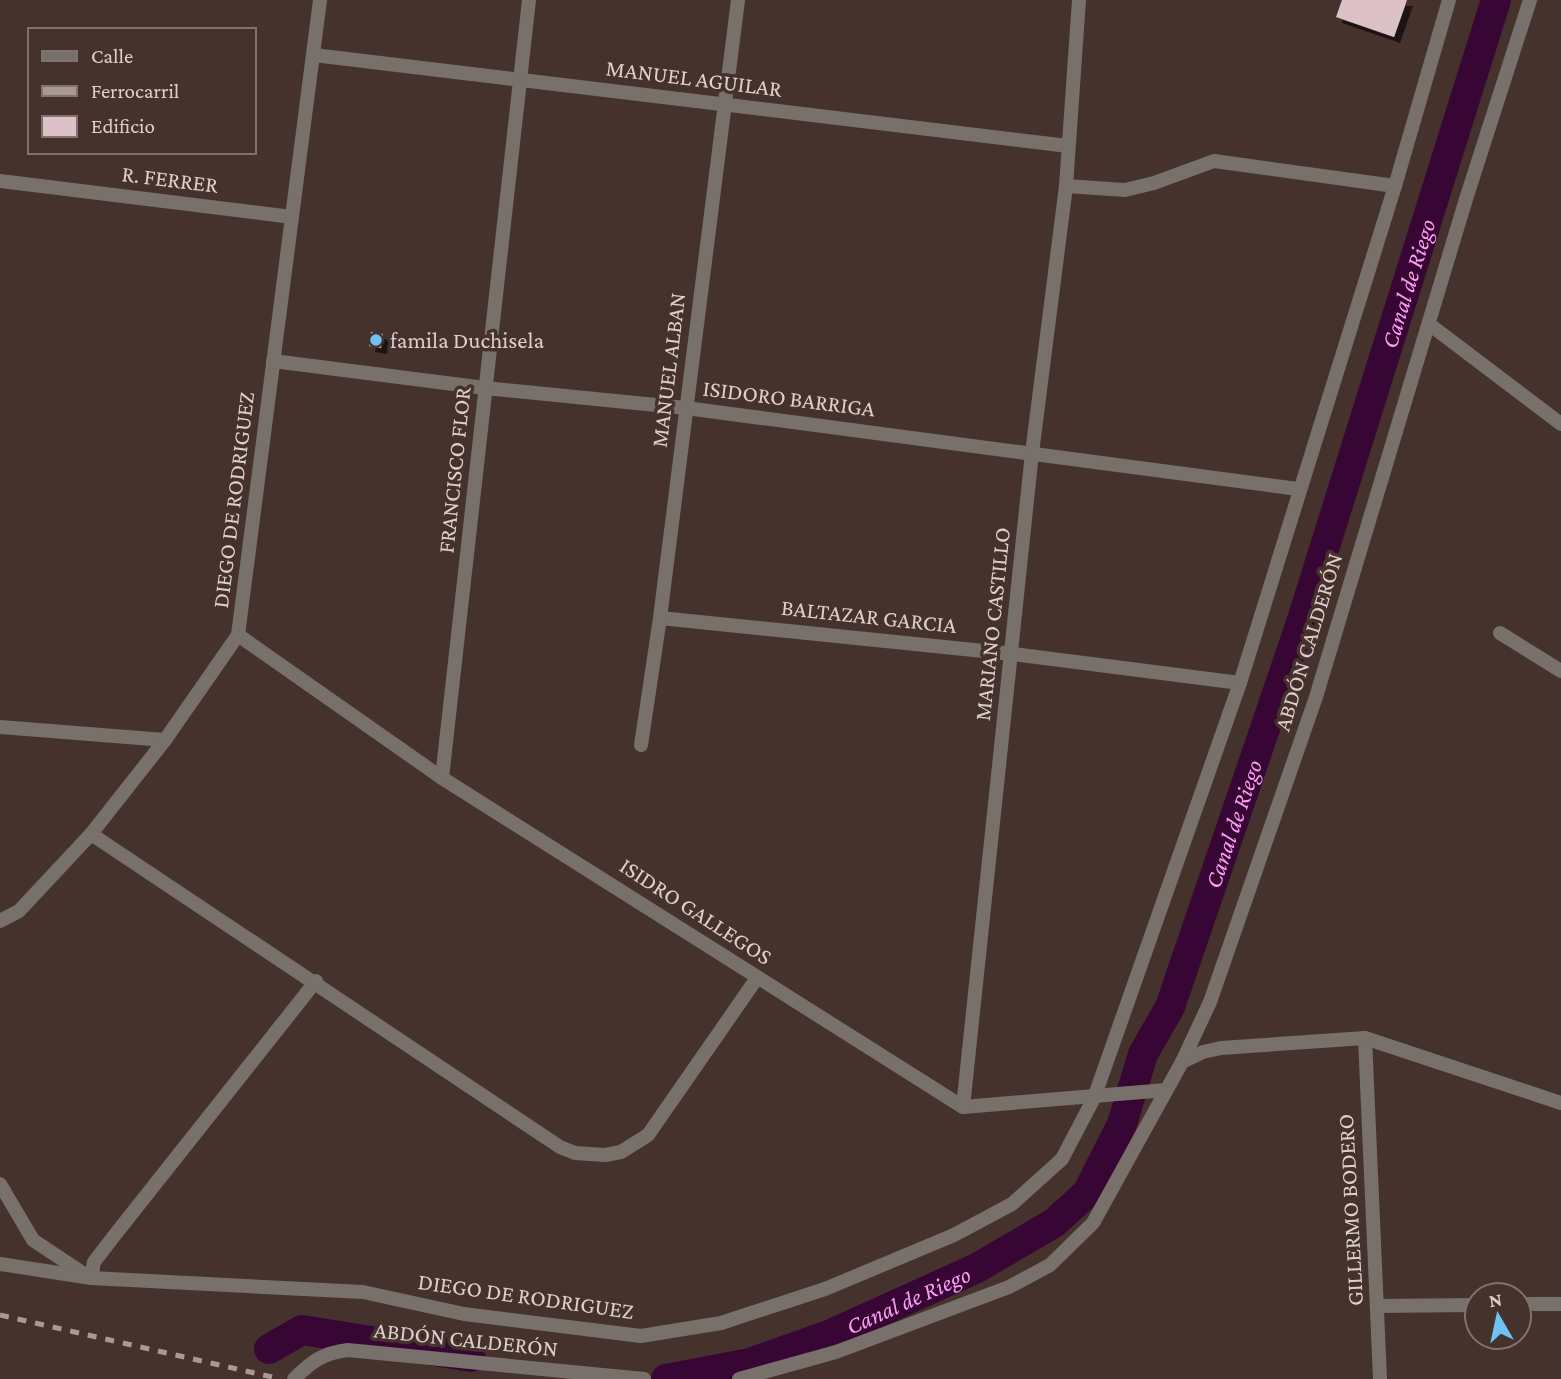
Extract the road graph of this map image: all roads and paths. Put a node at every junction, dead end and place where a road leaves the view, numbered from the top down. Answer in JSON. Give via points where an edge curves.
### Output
{"nodes":[{"id":1,"x":320,"y":0,"type":"edge"},
{"id":2,"x":529,"y":0,"type":"edge"},
{"id":3,"x":738,"y":0,"type":"edge"},
{"id":4,"x":1079,"y":0,"type":"edge"},
{"id":5,"x":1449,"y":0,"type":"edge"},
{"id":6,"x":1530,"y":0,"type":"edge"},
{"id":7,"x":314,"y":55,"type":"junction"},
{"id":8,"x":520,"y":80,"type":"junction"},
{"id":9,"x":725,"y":105,"type":"junction"},
{"id":10,"x":1068,"y":146,"type":"junction"},
{"id":11,"x":0,"y":181,"type":"edge"},
{"id":12,"x":1066,"y":186,"type":"junction"},
{"id":13,"x":1395,"y":186,"type":"junction"},
{"id":14,"x":292,"y":217,"type":"junction"},
{"id":15,"x":1429,"y":324,"type":"junction"},
{"id":16,"x":274,"y":360,"type":"junction"},
{"id":17,"x":485,"y":388,"type":"junction"},
{"id":18,"x":686,"y":408,"type":"junction"},
{"id":19,"x":1561,"y":424,"type":"edge"},
{"id":20,"x":1032,"y":453,"type":"junction"},
{"id":21,"x":1298,"y":489,"type":"junction"},
{"id":22,"x":660,"y":618,"type":"junction"},
{"id":23,"x":1500,"y":633,"type":"dead end"},
{"id":24,"x":238,"y":635,"type":"junction"},
{"id":25,"x":1013,"y":654,"type":"junction"},
{"id":26,"x":1561,"y":671,"type":"edge"},
{"id":27,"x":1240,"y":683,"type":"junction"},
{"id":28,"x":0,"y":727,"type":"edge"},
{"id":29,"x":165,"y":740,"type":"junction"},
{"id":30,"x":641,"y":745,"type":"dead end"},
{"id":31,"x":442,"y":778,"type":"junction"},
{"id":32,"x":91,"y":834,"type":"junction"},
{"id":33,"x":0,"y":921,"type":"edge"},
{"id":34,"x":757,"y":978,"type":"junction"},
{"id":35,"x":316,"y":981,"type":"junction"},
{"id":36,"x":1365,"y":1038,"type":"junction"},
{"id":37,"x":1182,"y":1062,"type":"junction"},
{"id":38,"x":1162,"y":1091,"type":"junction"},
{"id":39,"x":1100,"y":1097,"type":"junction"},
{"id":40,"x":1561,"y":1102,"type":"edge"},
{"id":41,"x":963,"y":1107,"type":"junction"},
{"id":42,"x":0,"y":1184,"type":"edge"},
{"id":43,"x":0,"y":1264,"type":"edge"},
{"id":44,"x":91,"y":1278,"type":"junction"},
{"id":45,"x":1533,"y":1304,"type":"edge"},
{"id":46,"x":1561,"y":1304,"type":"edge"},
{"id":47,"x":1463,"y":1305,"type":"edge"},
{"id":48,"x":1377,"y":1307,"type":"junction"},
{"id":49,"x":294,"y":1379,"type":"edge"},
{"id":50,"x":644,"y":1379,"type":"edge"},
{"id":51,"x":739,"y":1379,"type":"edge"},
{"id":52,"x":1380,"y":1379,"type":"edge"}],
"edges":[{"from":1,"to":7,"type":"street","name":"DIEGO DE RODRIGUEZ"},
{"from":2,"to":8,"type":"street","name":"FRANCISCO FLOR"},
{"from":3,"to":9,"type":"street","name":"MANUEL ALBAN"},
{"from":4,"to":10,"type":"street","name":"MARIANO CASTILLO"},
{"from":5,"to":13,"type":"street","name":"DIEGO DE RODRIGUEZ"},
{"from":6,"to":15,"type":"street","name":"ABDÓN CALDERÓN"},
{"from":7,"to":8,"type":"street","name":"MANUEL AGUILAR"},
{"from":7,"to":14,"type":"street","name":"DIEGO DE RODRIGUEZ"},
{"from":8,"to":9,"type":"street","name":"MANUEL AGUILAR"},
{"from":8,"to":17,"type":"street","name":"FRANCISCO FLOR"},
{"from":9,"to":10,"type":"street","name":"MANUEL AGUILAR"},
{"from":9,"to":18,"type":"street","name":"MANUEL ALBAN"},
{"from":10,"to":12,"type":"street","name":"MARIANO CASTILLO"},
{"from":11,"to":14,"type":"street","name":"R. FERRER"},
{"from":12,"to":13,"type":"street","via":[[1125,190],[1214,161]]},
{"from":12,"to":20,"type":"street","name":"MARIANO CASTILLO"},
{"from":13,"to":21,"type":"street","name":"DIEGO DE RODRIGUEZ"},
{"from":14,"to":16,"type":"street","name":"DIEGO DE RODRIGUEZ"},
{"from":15,"to":19,"type":"street"},
{"from":15,"to":37,"type":"street","name":"ABDÓN CALDERÓN","via":[[1316,697],[1210,1002]]},
{"from":16,"to":17,"type":"street","name":"ISIDORO BARRIGA"},
{"from":16,"to":24,"type":"street","name":"DIEGO DE RODRIGUEZ"},
{"from":17,"to":18,"type":"street","name":"ISIDORO BARRIGA"},
{"from":17,"to":31,"type":"street","name":"FRANCISCO FLOR"},
{"from":18,"to":20,"type":"street","name":"ISIDORO BARRIGA"},
{"from":18,"to":22,"type":"street","name":"MANUEL ALBAN"},
{"from":20,"to":21,"type":"street","name":"ISIDORO BARRIGA"},
{"from":20,"to":25,"type":"street","name":"MARIANO CASTILLO"},
{"from":21,"to":27,"type":"street","name":"DIEGO DE RODRIGUEZ"},
{"from":22,"to":25,"type":"street","name":"BALTAZAR GARCIA"},
{"from":22,"to":30,"type":"street","name":"MANUEL ALBAN"},
{"from":23,"to":26,"type":"street"},
{"from":24,"to":29,"type":"street","name":"DIEGO DE RODRIGUEZ"},
{"from":24,"to":31,"type":"street","name":"ISIDRO GALLEGOS"},
{"from":25,"to":27,"type":"street","name":"BALTAZAR GARCIA"},
{"from":25,"to":41,"type":"street","name":"MARIANO CASTILLO"},
{"from":27,"to":39,"type":"street","name":"DIEGO DE RODRIGUEZ"},
{"from":28,"to":29,"type":"street"},
{"from":29,"to":32,"type":"street","name":"DIEGO DE RODRIGUEZ"},
{"from":31,"to":34,"type":"street","name":"ISIDRO GALLEGOS"},
{"from":32,"to":33,"type":"street","name":"DIEGO DE RODRIGUEZ","via":[[19,911]]},
{"from":32,"to":35,"type":"street"},
{"from":34,"to":35,"type":"street","via":[[648,1135],[605,1156],[560,1147]]},
{"from":34,"to":41,"type":"street","name":"ISIDRO GALLEGOS"},
{"from":35,"to":44,"type":"street","via":[[94,1262]]},
{"from":36,"to":37,"type":"street","via":[[1221,1048]]},
{"from":36,"to":40,"type":"street"},
{"from":36,"to":48,"type":"street","name":"GILLERMO BODERO"},
{"from":37,"to":38,"type":"street","name":"ABDÓN CALDERÓN"},
{"from":38,"to":39,"type":"street"},
{"from":38,"to":51,"type":"street","name":"ABDÓN CALDERÓN","via":[[1093,1223],[1049,1265],[1009,1287],[848,1348]]},
{"from":39,"to":41,"type":"street"},
{"from":39,"to":44,"type":"street","name":"DIEGO DE RODRIGUEZ","via":[[1062,1159],[1012,1204],[954,1235],[825,1289],[721,1323],[641,1336],[464,1314],[363,1292]]},
{"from":42,"to":44,"type":"street","via":[[33,1240]]},
{"from":43,"to":44,"type":"street","name":"DIEGO DE RODRIGUEZ"},
{"from":45,"to":46,"type":"street"},
{"from":47,"to":48,"type":"street"},
{"from":48,"to":52,"type":"street","name":"GILLERMO BODERO"},
{"from":49,"to":50,"type":"street","name":"ABDÓN CALDERÓN","via":[[326,1352],[348,1350]]}]}
